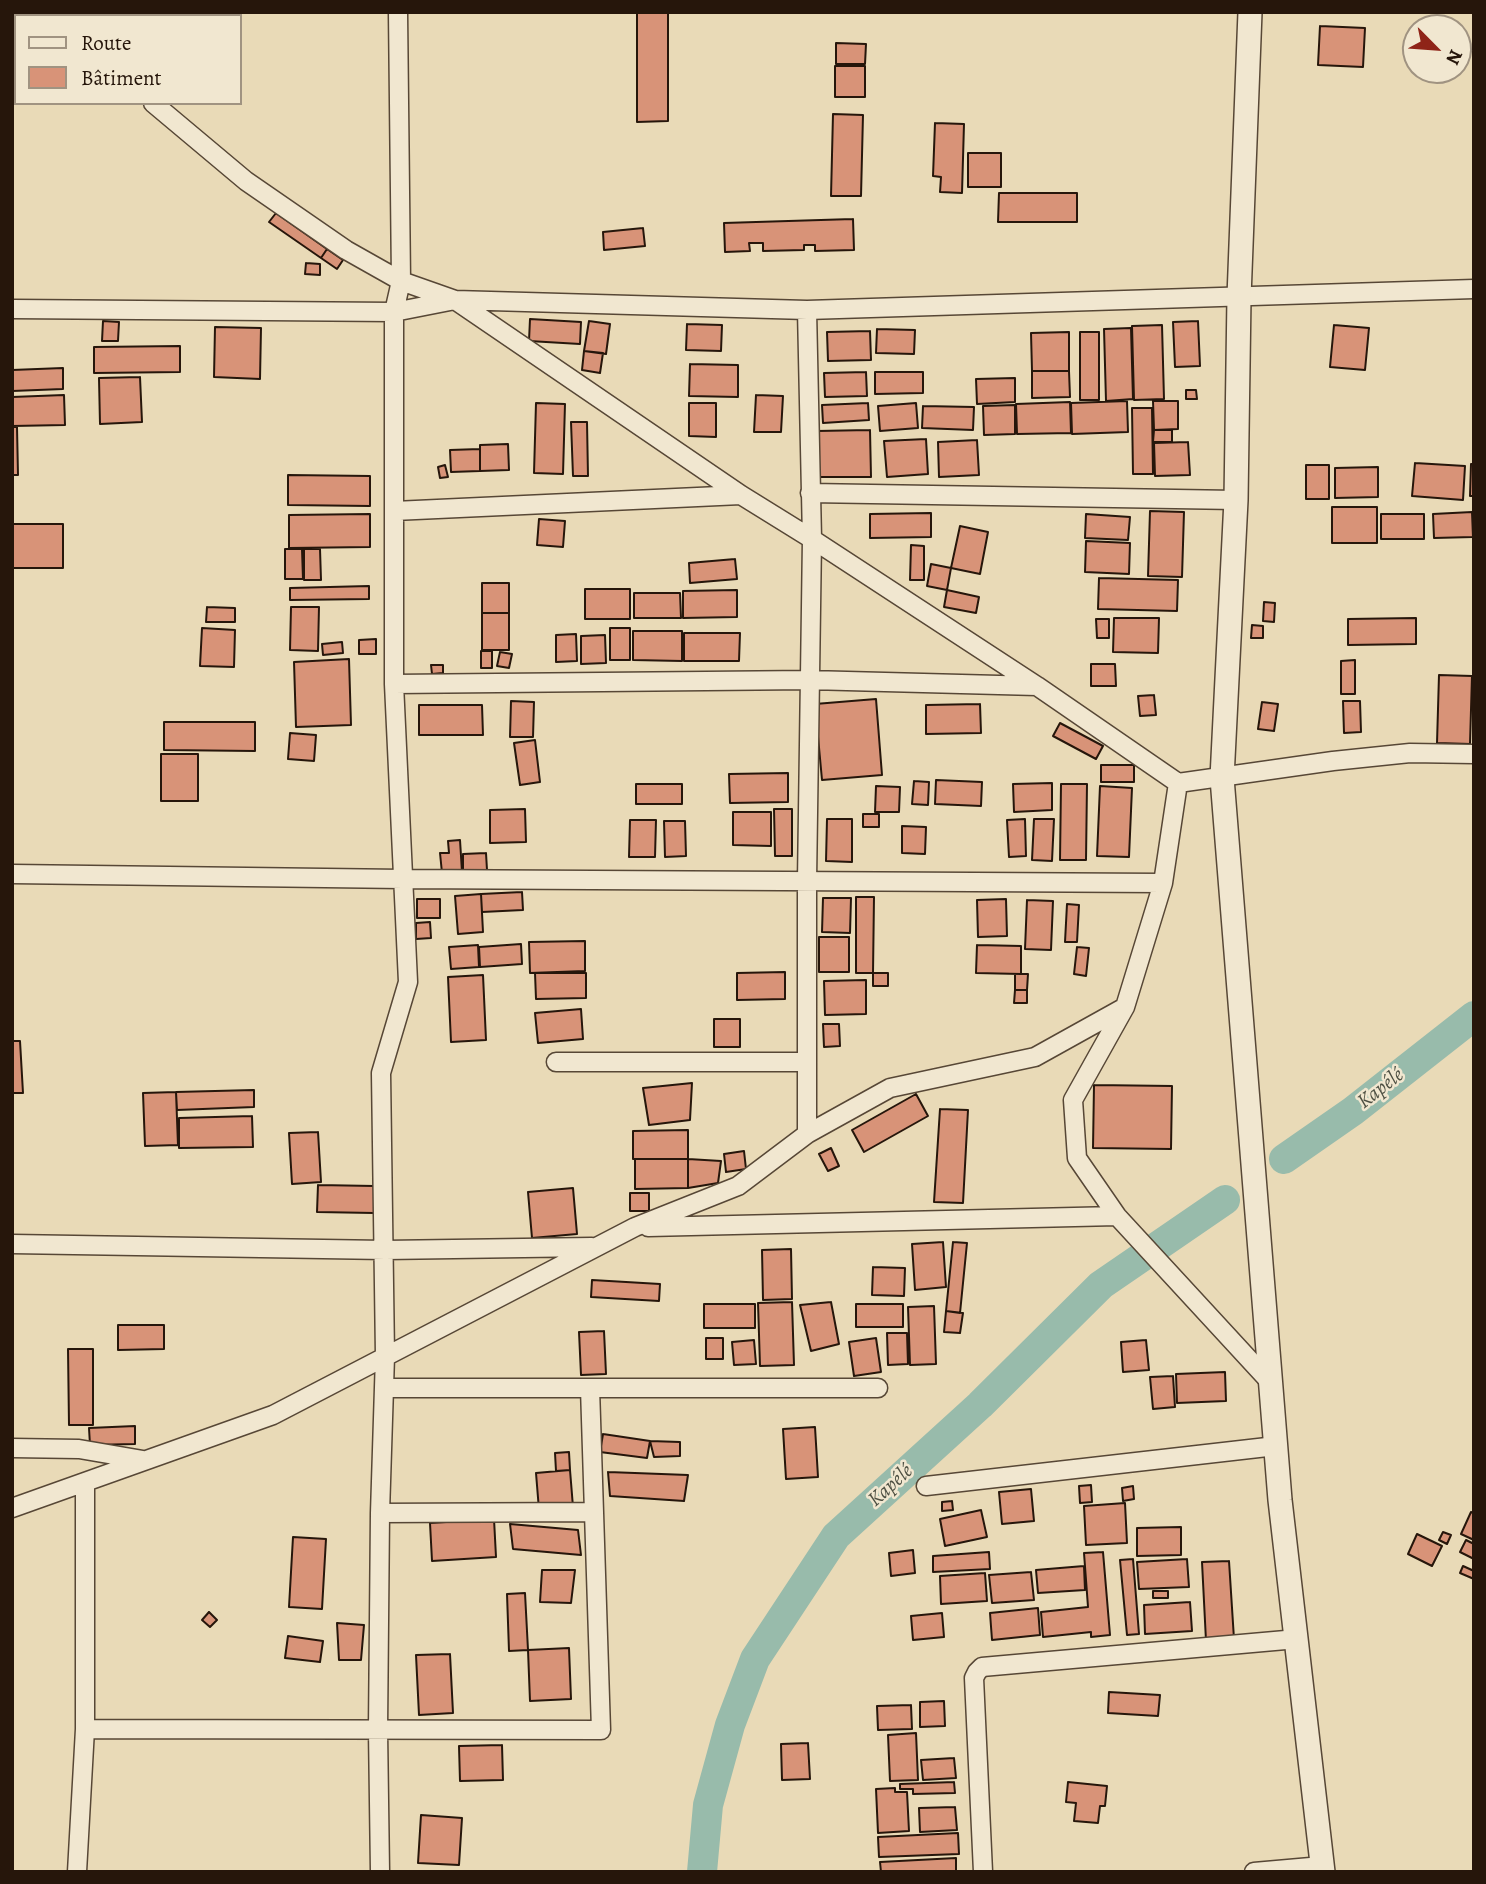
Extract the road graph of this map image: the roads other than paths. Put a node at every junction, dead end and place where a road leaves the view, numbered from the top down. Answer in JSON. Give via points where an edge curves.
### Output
{"nodes":[{"id":1,"x":398,"y":12,"type":"edge"},
{"id":2,"x":1250,"y":12,"type":"edge"},
{"id":3,"x":155,"y":105,"type":"edge"},
{"id":4,"x":401,"y":281,"type":"junction"},
{"id":5,"x":1474,"y":289,"type":"edge"},
{"id":6,"x":1239,"y":297,"type":"junction"},
{"id":7,"x":455,"y":300,"type":"junction"},
{"id":8,"x":12,"y":309,"type":"edge"},
{"id":9,"x":807,"y":310,"type":"junction"},
{"id":10,"x":394,"y":312,"type":"junction"},
{"id":11,"x":810,"y":493,"type":"junction"},
{"id":12,"x":741,"y":495,"type":"junction"},
{"id":13,"x":1236,"y":499,"type":"junction"},
{"id":14,"x":394,"y":510,"type":"junction"},
{"id":15,"x":812,"y":539,"type":"junction"},
{"id":16,"x":809,"y":680,"type":"junction"},
{"id":17,"x":394,"y":684,"type":"junction"},
{"id":18,"x":1037,"y":686,"type":"junction"},
{"id":19,"x":1474,"y":754,"type":"edge"},
{"id":20,"x":1222,"y":778,"type":"junction"},
{"id":21,"x":1178,"y":783,"type":"junction"},
{"id":22,"x":12,"y":874,"type":"edge"},
{"id":23,"x":403,"y":879,"type":"junction"},
{"id":24,"x":807,"y":881,"type":"junction"},
{"id":25,"x":1163,"y":883,"type":"junction"},
{"id":26,"x":1125,"y":1007,"type":"junction"},
{"id":27,"x":556,"y":1062,"type":"dead end"},
{"id":28,"x":807,"y":1062,"type":"junction"},
{"id":29,"x":807,"y":1134,"type":"junction"},
{"id":30,"x":1117,"y":1216,"type":"junction"},
{"id":31,"x":635,"y":1227,"type":"junction"},
{"id":32,"x":12,"y":1244,"type":"edge"},
{"id":33,"x":595,"y":1247,"type":"junction"},
{"id":34,"x":384,"y":1250,"type":"junction"},
{"id":35,"x":385,"y":1356,"type":"junction"},
{"id":36,"x":1270,"y":1382,"type":"junction"},
{"id":37,"x":384,"y":1388,"type":"junction"},
{"id":38,"x":590,"y":1388,"type":"junction"},
{"id":39,"x":878,"y":1388,"type":"dead end"},
{"id":40,"x":1276,"y":1446,"type":"junction"},
{"id":41,"x":12,"y":1448,"type":"edge"},
{"id":42,"x":146,"y":1461,"type":"junction"},
{"id":43,"x":85,"y":1483,"type":"junction"},
{"id":44,"x":926,"y":1486,"type":"dead end"},
{"id":45,"x":12,"y":1508,"type":"edge"},
{"id":46,"x":593,"y":1512,"type":"junction"},
{"id":47,"x":380,"y":1513,"type":"junction"},
{"id":48,"x":1297,"y":1640,"type":"junction"},
{"id":49,"x":85,"y":1729,"type":"junction"},
{"id":50,"x":378,"y":1730,"type":"junction"},
{"id":51,"x":1323,"y":1869,"type":"edge"},
{"id":52,"x":77,"y":1872,"type":"edge"},
{"id":53,"x":380,"y":1872,"type":"edge"},
{"id":54,"x":983,"y":1872,"type":"edge"},
{"id":55,"x":1254,"y":1872,"type":"edge"}],
"edges":[{"from":1,"to":4,"type":"street"},
{"from":2,"to":6,"type":"street"},
{"from":3,"to":4,"type":"street","via":[[246,181],[346,250]]},
{"from":4,"to":7,"type":"street"},
{"from":4,"to":10,"type":"street"},
{"from":5,"to":6,"type":"street"},
{"from":6,"to":9,"type":"street"},
{"from":6,"to":13,"type":"street"},
{"from":7,"to":9,"type":"street"},
{"from":7,"to":10,"type":"street"},
{"from":7,"to":12,"type":"street"},
{"from":8,"to":10,"type":"street"},
{"from":9,"to":11,"type":"street"},
{"from":10,"to":14,"type":"street"},
{"from":11,"to":13,"type":"street"},
{"from":11,"to":15,"type":"street"},
{"from":12,"to":14,"type":"street"},
{"from":12,"to":15,"type":"street"},
{"from":13,"to":20,"type":"street"},
{"from":14,"to":17,"type":"street"},
{"from":15,"to":16,"type":"street"},
{"from":15,"to":18,"type":"street"},
{"from":16,"to":17,"type":"street"},
{"from":16,"to":18,"type":"street"},
{"from":16,"to":24,"type":"street"},
{"from":17,"to":23,"type":"street"},
{"from":18,"to":21,"type":"street"},
{"from":19,"to":20,"type":"street","via":[[1410,753]]},
{"from":20,"to":21,"type":"street"},
{"from":20,"to":36,"type":"street"},
{"from":21,"to":25,"type":"street"},
{"from":22,"to":23,"type":"street"},
{"from":23,"to":24,"type":"street"},
{"from":23,"to":34,"type":"street","via":[[408,982],[381,1073]]},
{"from":24,"to":25,"type":"street"},
{"from":24,"to":28,"type":"street"},
{"from":25,"to":26,"type":"street"},
{"from":26,"to":29,"type":"street","via":[[1035,1056],[890,1087]]},
{"from":26,"to":30,"type":"street","via":[[1073,1100],[1077,1158]]},
{"from":27,"to":28,"type":"street"},
{"from":28,"to":29,"type":"street"},
{"from":29,"to":31,"type":"street","via":[[738,1186]]},
{"from":30,"to":31,"type":"street"},
{"from":30,"to":36,"type":"street"},
{"from":31,"to":33,"type":"street"},
{"from":32,"to":34,"type":"street"},
{"from":33,"to":34,"type":"street"},
{"from":33,"to":35,"type":"street"},
{"from":34,"to":35,"type":"street"},
{"from":35,"to":37,"type":"street"},
{"from":35,"to":42,"type":"street","via":[[273,1415]]},
{"from":36,"to":40,"type":"street"},
{"from":37,"to":38,"type":"street"},
{"from":37,"to":47,"type":"street"},
{"from":38,"to":39,"type":"street"},
{"from":38,"to":46,"type":"street"},
{"from":40,"to":44,"type":"street"},
{"from":40,"to":48,"type":"street"},
{"from":41,"to":42,"type":"street","via":[[79,1449]]},
{"from":42,"to":43,"type":"street"},
{"from":43,"to":45,"type":"street"},
{"from":43,"to":49,"type":"street"},
{"from":46,"to":47,"type":"street"},
{"from":46,"to":50,"type":"street","via":[[601,1730]]},
{"from":47,"to":50,"type":"street"},
{"from":48,"to":51,"type":"street"},
{"from":48,"to":54,"type":"street","via":[[982,1667],[974,1678]]},
{"from":49,"to":50,"type":"street"},
{"from":49,"to":52,"type":"street"},
{"from":50,"to":53,"type":"street"},
{"from":51,"to":55,"type":"street"}]}
